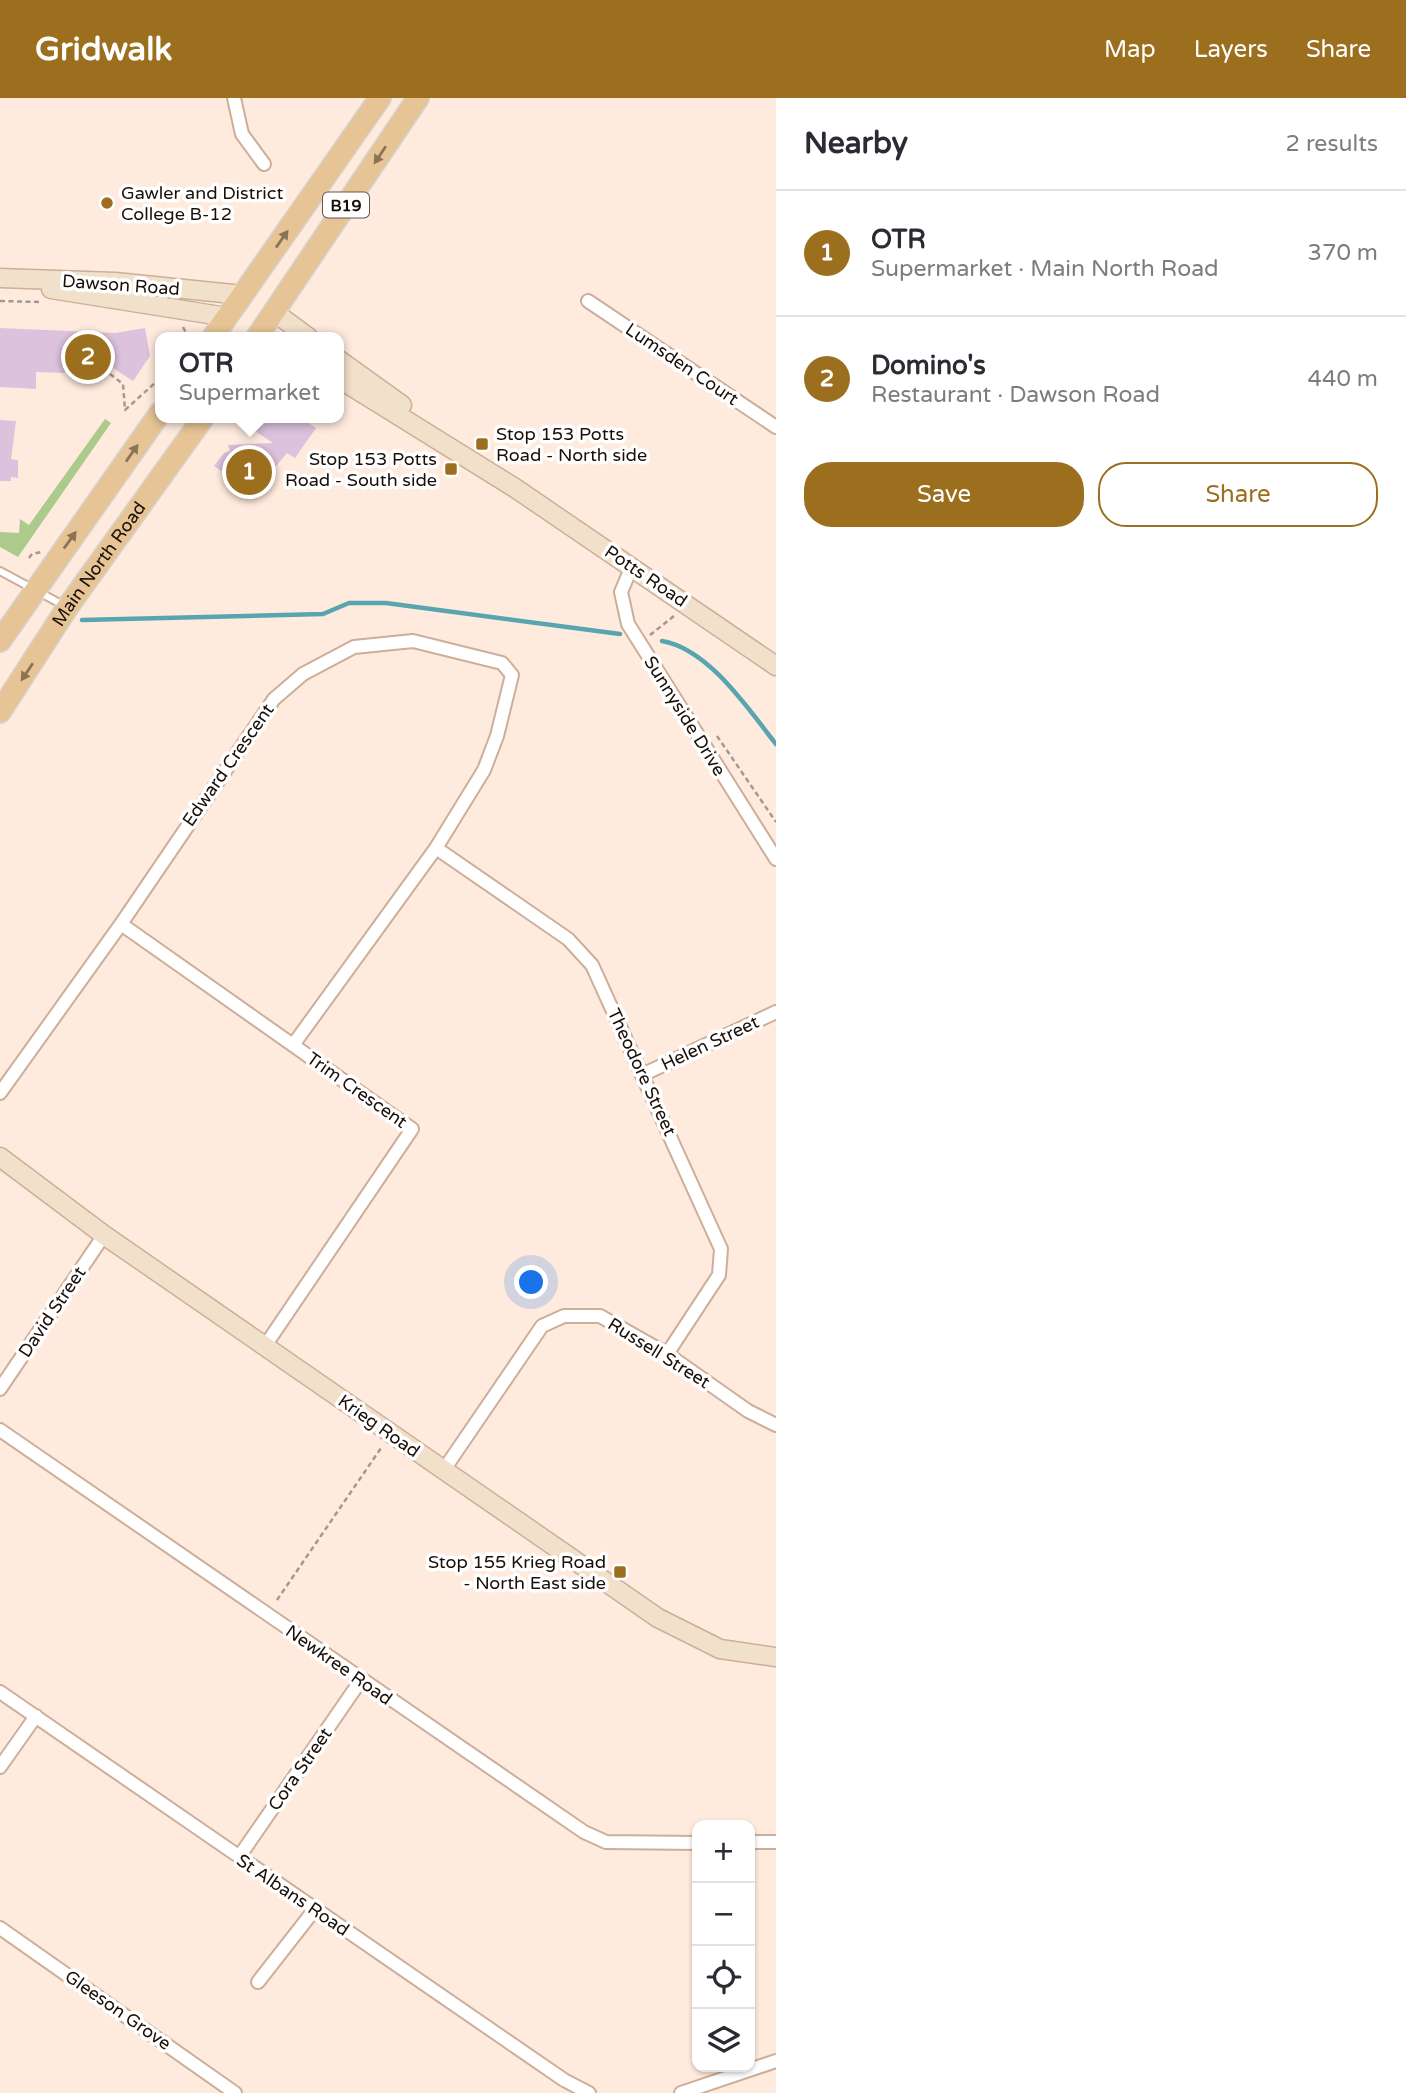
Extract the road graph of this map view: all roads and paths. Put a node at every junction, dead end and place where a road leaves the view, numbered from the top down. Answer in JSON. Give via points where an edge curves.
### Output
{"nodes":[{"id":1,"x":233,"y":98,"type":"edge"},
{"id":2,"x":380,"y":98,"type":"edge"},
{"id":3,"x":418,"y":98,"type":"edge"},
{"id":4,"x":264,"y":164,"type":"dead end"},
{"id":5,"x":0,"y":280,"type":"edge"},
{"id":6,"x":243,"y":295,"type":"junction"},
{"id":7,"x":588,"y":300,"type":"dead end"},
{"id":8,"x":274,"y":312,"type":"junction"},
{"id":9,"x":227,"y":317,"type":"junction"},
{"id":10,"x":216,"y":332,"type":"edge"},
{"id":11,"x":258,"y":332,"type":"edge"},
{"id":12,"x":265,"y":332,"type":"edge"},
{"id":13,"x":302,"y":332,"type":"edge"},
{"id":14,"x":344,"y":363,"type":"edge"},
{"id":15,"x":69,"y":367,"type":"dead end"},
{"id":16,"x":344,"y":382,"type":"edge"},
{"id":17,"x":155,"y":383,"type":"edge"},
{"id":18,"x":155,"y":420,"type":"edge"},
{"id":19,"x":199,"y":423,"type":"edge"},
{"id":20,"x":776,"y":427,"type":"edge"},
{"id":21,"x":515,"y":488,"type":"junction"},
{"id":22,"x":632,"y":566,"type":"junction"},
{"id":23,"x":0,"y":571,"type":"edge"},
{"id":24,"x":36,"y":588,"type":"junction"},
{"id":25,"x":678,"y":598,"type":"junction"},
{"id":26,"x":67,"y":608,"type":"junction"},
{"id":27,"x":649,"y":635,"type":"dead end"},
{"id":28,"x":0,"y":642,"type":"edge"},
{"id":29,"x":776,"y":666,"type":"edge"},
{"id":30,"x":0,"y":712,"type":"edge"},
{"id":31,"x":715,"y":733,"type":"dead end"},
{"id":32,"x":776,"y":822,"type":"edge"},
{"id":33,"x":436,"y":848,"type":"junction"},
{"id":34,"x":776,"y":859,"type":"edge"},
{"id":35,"x":121,"y":924,"type":"junction"},
{"id":36,"x":776,"y":1012,"type":"edge"},
{"id":37,"x":293,"y":1045,"type":"junction"},
{"id":38,"x":644,"y":1074,"type":"junction"},
{"id":39,"x":0,"y":1093,"type":"edge"},
{"id":40,"x":0,"y":1157,"type":"edge"},
{"id":41,"x":104,"y":1235,"type":"junction"},
{"id":42,"x":265,"y":1346,"type":"junction"},
{"id":43,"x":667,"y":1354,"type":"junction"},
{"id":44,"x":0,"y":1389,"type":"edge"},
{"id":45,"x":776,"y":1425,"type":"edge"},
{"id":46,"x":0,"y":1430,"type":"edge"},
{"id":47,"x":381,"y":1448,"type":"dead end"},
{"id":48,"x":443,"y":1471,"type":"junction"},
{"id":49,"x":277,"y":1600,"type":"dead end"},
{"id":50,"x":776,"y":1657,"type":"edge"},
{"id":51,"x":361,"y":1680,"type":"junction"},
{"id":52,"x":0,"y":1692,"type":"edge"},
{"id":53,"x":36,"y":1716,"type":"junction"},
{"id":54,"x":0,"y":1767,"type":"edge"},
{"id":55,"x":755,"y":1842,"type":"edge"},
{"id":56,"x":776,"y":1842,"type":"edge"},
{"id":57,"x":692,"y":1843,"type":"edge"},
{"id":58,"x":239,"y":1857,"type":"junction"},
{"id":59,"x":315,"y":1909,"type":"junction"},
{"id":60,"x":0,"y":1928,"type":"edge"},
{"id":61,"x":258,"y":1982,"type":"dead end"},
{"id":62,"x":776,"y":2061,"type":"edge"},
{"id":63,"x":235,"y":2093,"type":"edge"},
{"id":64,"x":589,"y":2093,"type":"edge"},
{"id":65,"x":681,"y":2093,"type":"edge"}],
"edges":[{"from":1,"to":4,"type":"street","via":[[242,134]]},
{"from":6,"to":2,"type":"main road","number":"B19","one_way":true},
{"from":3,"to":8,"type":"main road","number":"B19","one_way":true},
{"from":5,"to":6,"type":"street","name":"Dawson Road","via":[[115,282]]},
{"from":5,"to":9,"type":"street","name":"Dawson Road"},
{"from":6,"to":8,"type":"main road"},
{"from":6,"to":9,"type":"main road","number":"B19"},
{"from":7,"to":20,"type":"street","name":"Lumsden Court"},
{"from":8,"to":12,"type":"main road","number":"B19"},
{"from":8,"to":13,"type":"street"},
{"from":9,"to":10,"type":"main road","number":"B19"},
{"from":9,"to":11,"type":"main road"},
{"from":14,"to":21,"type":"street","name":"Potts Road"},
{"from":15,"to":17,"type":"path","via":[[105,370],[122,384],[125,411]]},
{"from":16,"to":21,"type":"street","name":"Potts Road"},
{"from":24,"to":18,"type":"main road","one_way":true},
{"from":19,"to":26,"type":"main road","name":"Main North Road"},
{"from":21,"to":22,"type":"street","name":"Potts Road"},
{"from":22,"to":25,"type":"street","name":"Potts Road"},
{"from":22,"to":34,"type":"street","name":"Sunnyside Drive","via":[[621,592],[628,624]]},
{"from":23,"to":24,"type":"lane"},
{"from":24,"to":26,"type":"lane"},
{"from":24,"to":28,"type":"main road"},
{"from":25,"to":27,"type":"path","via":[[671,606],[680,614]]},
{"from":25,"to":29,"type":"street","name":"Potts Road"},
{"from":26,"to":30,"type":"main road","name":"Main North Road","one_way":true},
{"from":31,"to":32,"type":"path"},
{"from":33,"to":35,"type":"street","name":"Edward Crescent","via":[[484,770],[512,675],[502,663],[413,641],[354,647],[303,674],[274,699]]},
{"from":33,"to":37,"type":"street","name":"Edward Crescent"},
{"from":33,"to":38,"type":"street","name":"Theodore Street","via":[[586,955]]},
{"from":35,"to":37,"type":"street","name":"Trim Crescent"},
{"from":35,"to":39,"type":"street","name":"Edward Crescent"},
{"from":36,"to":38,"type":"street","name":"Helen Street"},
{"from":37,"to":42,"type":"street","name":"Trim Crescent","via":[[412,1129]]},
{"from":38,"to":43,"type":"street","name":"Theodore Street","via":[[721,1249],[719,1275]]},
{"from":40,"to":41,"type":"street","name":"Krieg Road"},
{"from":41,"to":42,"type":"street","name":"Krieg Road"},
{"from":41,"to":44,"type":"street","name":"David Street"},
{"from":42,"to":48,"type":"street","name":"Krieg Road"},
{"from":43,"to":45,"type":"street","name":"Russell Street","via":[[748,1411]]},
{"from":43,"to":48,"type":"street","name":"Russell Street","via":[[600,1315],[564,1316],[542,1326]]},
{"from":46,"to":51,"type":"street","name":"Newkree Road"},
{"from":47,"to":49,"type":"path"},
{"from":48,"to":50,"type":"street","name":"Krieg Road","via":[[658,1618],[720,1648]]},
{"from":51,"to":57,"type":"street","name":"Newkree Road","via":[[595,1838],[624,1843]]},
{"from":51,"to":58,"type":"street","name":"Cora Street"},
{"from":52,"to":53,"type":"street","name":"St Albans Road"},
{"from":53,"to":54,"type":"street"},
{"from":53,"to":58,"type":"street","name":"St Albans Road"},
{"from":55,"to":56,"type":"street"},
{"from":58,"to":59,"type":"street","name":"St Albans Road"},
{"from":59,"to":61,"type":"street"},
{"from":59,"to":64,"type":"street","name":"St Albans Road"},
{"from":60,"to":63,"type":"street","name":"Gleeson Grove"},
{"from":62,"to":65,"type":"street"}]}
